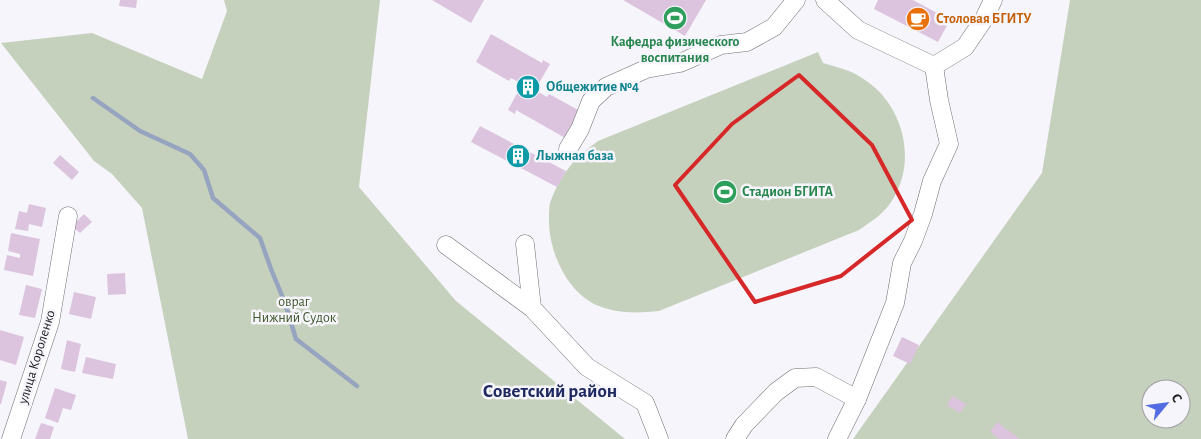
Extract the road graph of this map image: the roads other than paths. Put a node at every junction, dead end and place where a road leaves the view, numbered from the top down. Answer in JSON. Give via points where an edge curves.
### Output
{"nodes":[{"id":1,"x":796,"y":0,"type":"edge"},
{"id":2,"x":825,"y":0,"type":"edge"},
{"id":3,"x":993,"y":0,"type":"edge"},
{"id":4,"x":934,"y":66,"type":"junction"},
{"id":5,"x":568,"y":149,"type":"dead end"},
{"id":6,"x":68,"y":216,"type":"dead end"},
{"id":7,"x":525,"y":244,"type":"dead end"},
{"id":8,"x":446,"y":245,"type":"dead end"},
{"id":9,"x":532,"y":308,"type":"junction"},
{"id":10,"x":857,"y":399,"type":"junction"},
{"id":11,"x":11,"y":439,"type":"edge"},
{"id":12,"x":658,"y":439,"type":"edge"},
{"id":13,"x":735,"y":439,"type":"edge"},
{"id":14,"x":837,"y":439,"type":"edge"}],
"edges":[{"from":1,"to":5,"type":"street","via":[[774,27],[747,42],[721,45],[680,63],[646,70],[606,87],[591,101]]},
{"from":2,"to":4,"type":"street","via":[[858,30]]},
{"from":3,"to":4,"type":"street","via":[[964,47]]},
{"from":4,"to":10,"type":"street","via":[[949,144],[902,263],[895,303]]},
{"from":6,"to":11,"type":"street","name":"улица Короленко","via":[[50,322]]},
{"from":7,"to":9,"type":"street"},
{"from":8,"to":9,"type":"street"},
{"from":9,"to":12,"type":"street","via":[[587,368],[645,403]]},
{"from":10,"to":13,"type":"street","via":[[816,377],[795,378],[776,392]]},
{"from":10,"to":14,"type":"street"}]}
